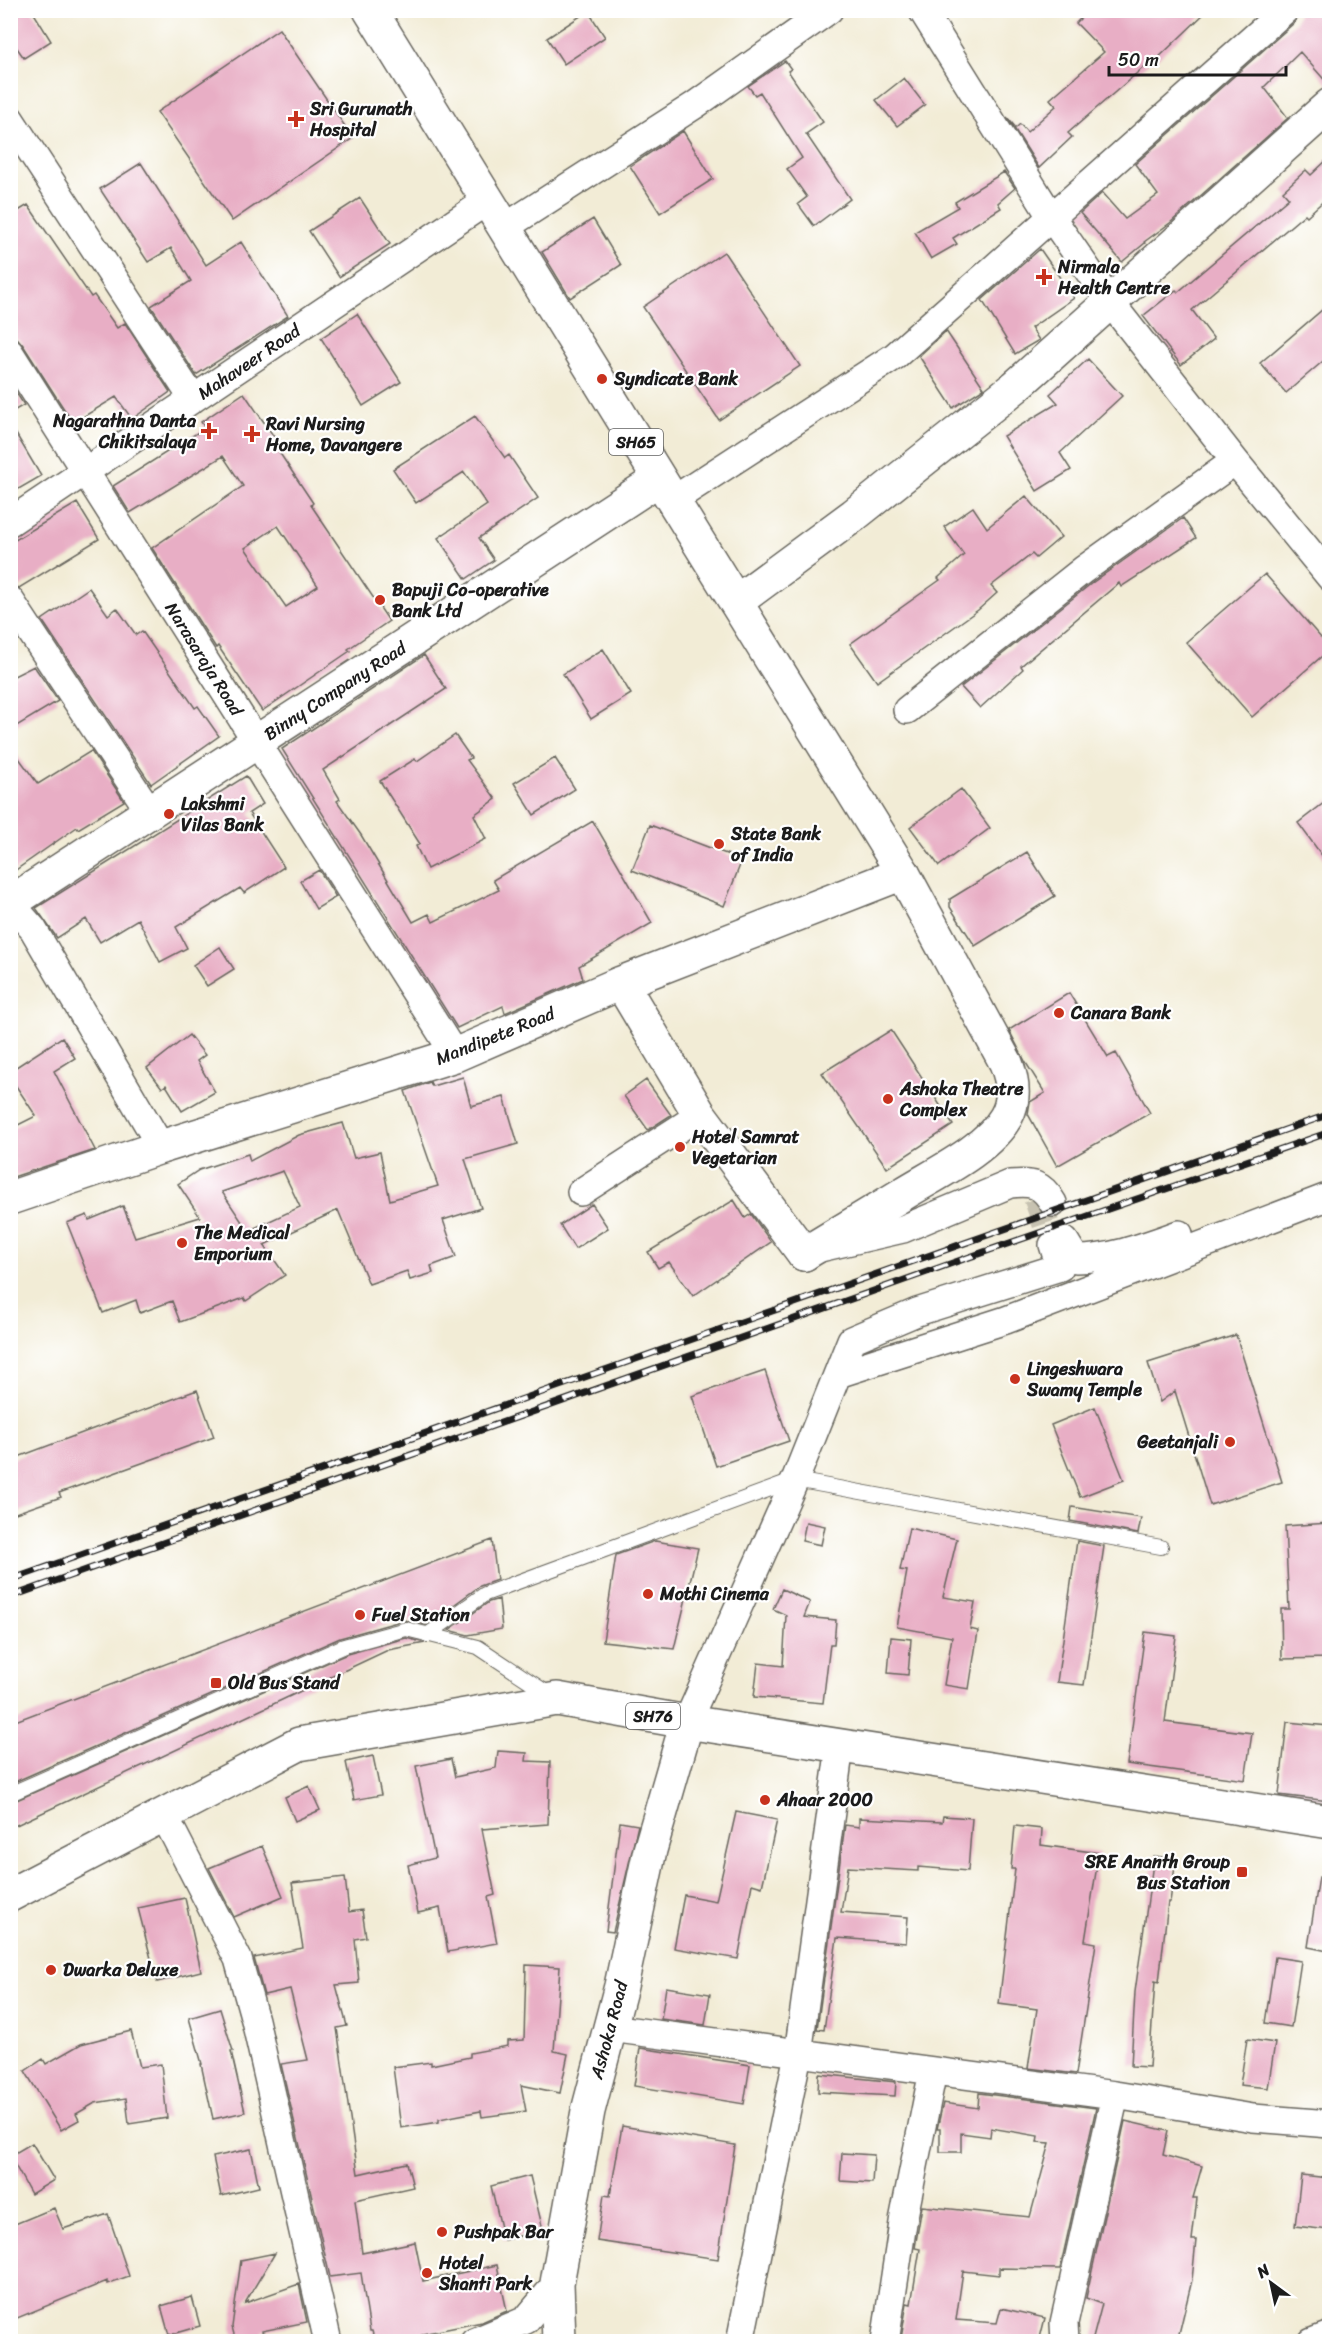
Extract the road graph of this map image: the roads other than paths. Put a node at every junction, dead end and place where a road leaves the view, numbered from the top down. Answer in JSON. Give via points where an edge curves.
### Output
{"nodes":[{"id":1,"x":370,"y":10,"type":"edge"},
{"id":2,"x":829,"y":10,"type":"edge"},
{"id":3,"x":922,"y":10,"type":"edge"},
{"id":4,"x":1285,"y":10,"type":"edge"},
{"id":5,"x":1329,"y":105,"type":"edge"},
{"id":6,"x":10,"y":119,"type":"edge"},
{"id":7,"x":487,"y":201,"type":"junction"},
{"id":8,"x":1052,"y":218,"type":"junction"},
{"id":9,"x":504,"y":228,"type":"junction"},
{"id":10,"x":1110,"y":303,"type":"junction"},
{"id":11,"x":10,"y":353,"type":"edge"},
{"id":12,"x":193,"y":399,"type":"junction"},
{"id":13,"x":1234,"y":461,"type":"junction"},
{"id":14,"x":86,"y":472,"type":"junction"},
{"id":15,"x":666,"y":490,"type":"junction"},
{"id":16,"x":10,"y":522,"type":"edge"},
{"id":17,"x":1329,"y":577,"type":"edge"},
{"id":18,"x":10,"y":600,"type":"edge"},
{"id":19,"x":736,"y":602,"type":"junction"},
{"id":20,"x":907,"y":710,"type":"dead end"},
{"id":21,"x":257,"y":742,"type":"junction"},
{"id":22,"x":150,"y":812,"type":"junction"},
{"id":23,"x":903,"y":873,"type":"junction"},
{"id":24,"x":11,"y":903,"type":"edge"},
{"id":25,"x":621,"y":983,"type":"junction"},
{"id":26,"x":455,"y":1055,"type":"junction"},
{"id":27,"x":700,"y":1115,"type":"junction"},
{"id":28,"x":161,"y":1147,"type":"junction"},
{"id":29,"x":581,"y":1192,"type":"dead end"},
{"id":30,"x":1329,"y":1196,"type":"edge"},
{"id":31,"x":10,"y":1197,"type":"edge"},
{"id":32,"x":1045,"y":1200,"type":"tunnel mouth"},
{"id":33,"x":1232,"y":1233,"type":"junction"},
{"id":34,"x":807,"y":1252,"type":"junction"},
{"id":35,"x":838,"y":1374,"type":"junction"},
{"id":36,"x":795,"y":1480,"type":"junction"},
{"id":37,"x":1161,"y":1547,"type":"dead end"},
{"id":38,"x":427,"y":1635,"type":"junction"},
{"id":39,"x":557,"y":1699,"type":"junction"},
{"id":40,"x":687,"y":1722,"type":"junction"},
{"id":41,"x":840,"y":1746,"type":"junction"},
{"id":42,"x":10,"y":1794,"type":"edge"},
{"id":43,"x":164,"y":1815,"type":"junction"},
{"id":44,"x":1329,"y":1822,"type":"edge"},
{"id":45,"x":10,"y":1895,"type":"edge"},
{"id":46,"x":610,"y":2028,"type":"junction"},
{"id":47,"x":798,"y":2054,"type":"junction"},
{"id":48,"x":933,"y":2071,"type":"junction"},
{"id":49,"x":1115,"y":2095,"type":"junction"},
{"id":50,"x":1329,"y":2124,"type":"edge"},
{"id":51,"x":557,"y":2283,"type":"junction"},
{"id":52,"x":1329,"y":2335,"type":"edge"},
{"id":53,"x":328,"y":2342,"type":"edge"},
{"id":54,"x":474,"y":2342,"type":"edge"},
{"id":55,"x":559,"y":2342,"type":"edge"},
{"id":56,"x":740,"y":2342,"type":"edge"},
{"id":57,"x":885,"y":2342,"type":"edge"},
{"id":58,"x":1065,"y":2342,"type":"edge"},
{"id":59,"x":1312,"y":2342,"type":"edge"}],
"edges":[{"from":1,"to":7,"type":"main road","number":"SH65"},
{"from":2,"to":9,"type":"street","via":[[695,105]]},
{"from":3,"to":8,"type":"street"},
{"from":4,"to":8,"type":"street"},
{"from":5,"to":10,"type":"main road"},
{"from":6,"to":12,"type":"street"},
{"from":7,"to":9,"type":"main road","number":"SH65"},
{"from":7,"to":12,"type":"street","name":"Mahaveer Road"},
{"from":8,"to":10,"type":"street"},
{"from":8,"to":15,"type":"street","via":[[895,356]]},
{"from":9,"to":15,"type":"main road","number":"SH65"},
{"from":10,"to":13,"type":"street"},
{"from":10,"to":19,"type":"main road","via":[[1015,387],[854,515]]},
{"from":11,"to":14,"type":"street","name":"Narasaraja Road"},
{"from":12,"to":14,"type":"street","name":"Mahaveer Road"},
{"from":13,"to":17,"type":"street"},
{"from":13,"to":20,"type":"street","via":[[1083,570]]},
{"from":14,"to":16,"type":"street","name":"Mahaveer Road"},
{"from":14,"to":21,"type":"street","name":"Narasaraja Road"},
{"from":15,"to":19,"type":"main road","number":"SH65"},
{"from":15,"to":21,"type":"main road","name":"Binny Company Road"},
{"from":18,"to":22,"type":"street"},
{"from":19,"to":23,"type":"main road","number":"SH65"},
{"from":21,"to":22,"type":"main road","name":"Binny Company Road"},
{"from":21,"to":26,"type":"street","name":"Narasaraja Road"},
{"from":22,"to":24,"type":"main road","name":"Binny Company Road"},
{"from":23,"to":25,"type":"main road","name":"Mandipete Road"},
{"from":23,"to":34,"type":"main road","via":[[1006,1063],[1013,1098],[997,1130],[963,1157]]},
{"from":24,"to":28,"type":"street","via":[[33,929]]},
{"from":25,"to":26,"type":"main road","name":"Mandipete Road"},
{"from":25,"to":27,"type":"main road"},
{"from":26,"to":28,"type":"main road","name":"Mandipete Road"},
{"from":27,"to":29,"type":"street"},
{"from":27,"to":34,"type":"main road"},
{"from":28,"to":31,"type":"main road","name":"Mandipete Road"},
{"from":30,"to":33,"type":"street"},
{"from":32,"to":34,"type":"street","via":[[1047,1192],[1039,1185],[1010,1184],[903,1229]]},
{"from":33,"to":35,"type":"street","via":[[1005,1320]]},
{"from":33,"to":35,"type":"street","via":[[1227,1223],[1222,1222],[1099,1259],[1076,1259],[1059,1243],[1060,1267],[918,1312],[851,1340]]},
{"from":35,"to":36,"type":"street"},
{"from":36,"to":37,"type":"lane"},
{"from":36,"to":38,"type":"lane","via":[[485,1594]]},
{"from":36,"to":40,"type":"street"},
{"from":38,"to":39,"type":"lane","via":[[478,1647]]},
{"from":38,"to":42,"type":"lane","via":[[406,1629],[344,1646]]},
{"from":39,"to":40,"type":"main road","number":"SH76"},
{"from":39,"to":43,"type":"main road","number":"SH76","via":[[299,1744]]},
{"from":40,"to":41,"type":"main road","number":"SH76"},
{"from":40,"to":46,"type":"main road","name":"Ashoka Road","via":[[651,1850]]},
{"from":41,"to":44,"type":"main road","number":"SH76"},
{"from":41,"to":47,"type":"street"},
{"from":43,"to":45,"type":"main road","number":"SH76"},
{"from":43,"to":53,"type":"street","via":[[238,1959]]},
{"from":46,"to":47,"type":"street"},
{"from":46,"to":51,"type":"main road","name":"Ashoka Road","via":[[588,2111]]},
{"from":47,"to":48,"type":"street"},
{"from":47,"to":56,"type":"street"},
{"from":48,"to":49,"type":"street"},
{"from":48,"to":57,"type":"street","via":[[904,2216]]},
{"from":49,"to":50,"type":"street","via":[[1253,2118]]},
{"from":49,"to":58,"type":"street","via":[[1064,2323]]},
{"from":51,"to":54,"type":"street","via":[[526,2320]]},
{"from":51,"to":55,"type":"main road","name":"Ashoka Road"},
{"from":52,"to":59,"type":"street"}]}
